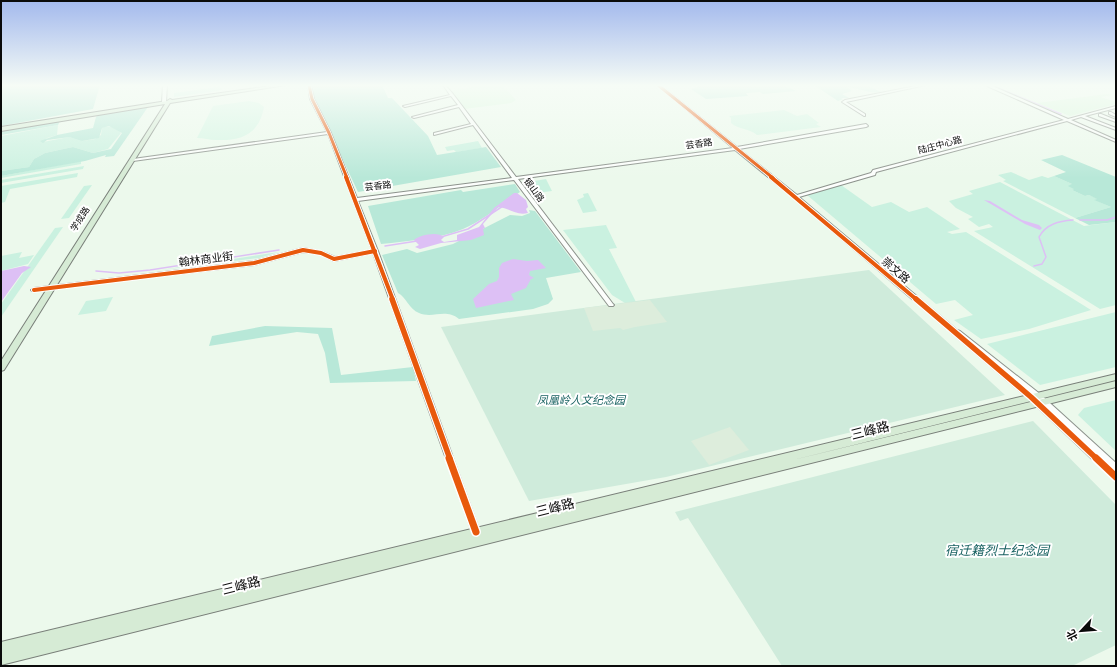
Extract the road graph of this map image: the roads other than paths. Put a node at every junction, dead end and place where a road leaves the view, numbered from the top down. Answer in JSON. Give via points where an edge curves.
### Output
{"nodes":[{"id":1,"x":74,"y":116,"type":"edge"},
{"id":2,"x":157,"y":116,"type":"edge"},
{"id":3,"x":158,"y":116,"type":"edge"},
{"id":4,"x":321,"y":116,"type":"edge"},
{"id":5,"x":418,"y":116,"type":"edge"},
{"id":6,"x":468,"y":116,"type":"edge"},
{"id":7,"x":698,"y":116,"type":"edge"},
{"id":8,"x":699,"y":116,"type":"edge"},
{"id":9,"x":1057,"y":116,"type":"edge"},
{"id":10,"x":1080,"y":116,"type":"joint"},
{"id":11,"x":1103,"y":116,"type":"edge"},
{"id":12,"x":414,"y":117,"type":"dead end"},
{"id":13,"x":1094,"y":117,"type":"dead end"},
{"id":14,"x":1066,"y":120,"type":"junction"},
{"id":15,"x":1116,"y":121,"type":"edge"},
{"id":16,"x":474,"y":124,"type":"junction"},
{"id":17,"x":1,"y":128,"type":"edge"},
{"id":18,"x":1116,"y":128,"type":"edge"},
{"id":19,"x":329,"y":133,"type":"junction"},
{"id":20,"x":435,"y":134,"type":"dead end"},
{"id":21,"x":1116,"y":141,"type":"edge"},
{"id":22,"x":737,"y":147,"type":"junction"},
{"id":23,"x":133,"y":160,"type":"junction"},
{"id":24,"x":515,"y":178,"type":"junction"},
{"id":25,"x":796,"y":197,"type":"junction"},
{"id":26,"x":355,"y":199,"type":"junction"},
{"id":27,"x":375,"y":251,"type":"junction"},
{"id":28,"x":49,"y":288,"type":"junction"},
{"id":29,"x":34,"y":290,"type":"dead end"},
{"id":30,"x":611,"y":305,"type":"dead end"},
{"id":31,"x":1,"y":359,"type":"edge"},
{"id":32,"x":1,"y":368,"type":"edge"},
{"id":33,"x":1116,"y":377,"type":"edge"},
{"id":34,"x":1116,"y":384,"type":"edge"},
{"id":35,"x":1038,"y":399,"type":"junction"},
{"id":36,"x":1116,"y":468,"type":"edge"},
{"id":37,"x":1116,"y":477,"type":"edge"},
{"id":38,"x":476,"y":532,"type":"junction"},
{"id":39,"x":1,"y":648,"type":"edge"},
{"id":40,"x":1,"y":658,"type":"edge"}],
"edges":[{"from":1,"to":17,"type":"main road"},
{"from":2,"to":28,"type":"main road","name":"学成路"},
{"from":3,"to":23,"type":"main road","name":"学成路"},
{"from":4,"to":19,"type":"street"},
{"from":5,"to":12,"type":"street"},
{"from":6,"to":16,"type":"street","name":"银山路"},
{"from":7,"to":22,"type":"street","name":"崇文路"},
{"from":8,"to":22,"type":"street","name":"崇文路"},
{"from":9,"to":14,"type":"street"},
{"from":10,"to":14,"type":"street","name":"陆庄中心路"},
{"from":10,"to":18,"type":"street"},
{"from":11,"to":15,"type":"street"},
{"from":13,"to":18,"type":"street"},
{"from":14,"to":21,"type":"street"},
{"from":14,"to":25,"type":"street","name":"陆庄中心路","via":[[874,171],[873,174]]},
{"from":16,"to":20,"type":"street"},
{"from":16,"to":24,"type":"street","name":"银山路"},
{"from":19,"to":23,"type":"street"},
{"from":19,"to":26,"type":"street"},
{"from":22,"to":22,"type":"street","name":"芸香路","via":[[866,126],[822,131]]},
{"from":22,"to":24,"type":"street","name":"芸香路"},
{"from":22,"to":25,"type":"street","name":"崇文路"},
{"from":23,"to":28,"type":"main road","name":"学成路"},
{"from":24,"to":26,"type":"street","name":"芸香路"},
{"from":24,"to":30,"type":"street","name":"银山路"},
{"from":25,"to":35,"type":"street","name":"崇文路"},
{"from":26,"to":27,"type":"street"},
{"from":27,"to":28,"type":"street","name":"翰林商业街","via":[[334,259],[321,253],[303,250],[254,264]]},
{"from":27,"to":38,"type":"street"},
{"from":28,"to":29,"type":"street","name":"翰林商业街"},
{"from":28,"to":31,"type":"main road","name":"学成路"},
{"from":28,"to":32,"type":"main road","name":"学成路"},
{"from":33,"to":35,"type":"main road","name":"三峰路"},
{"from":34,"to":35,"type":"main road","name":"三峰路"},
{"from":35,"to":36,"type":"street","name":"崇文路"},
{"from":35,"to":37,"type":"street","name":"崇文路"},
{"from":35,"to":38,"type":"main road","name":"三峰路"},
{"from":35,"to":40,"type":"main road","name":"三峰路"},
{"from":38,"to":39,"type":"main road","name":"三峰路"}]}
